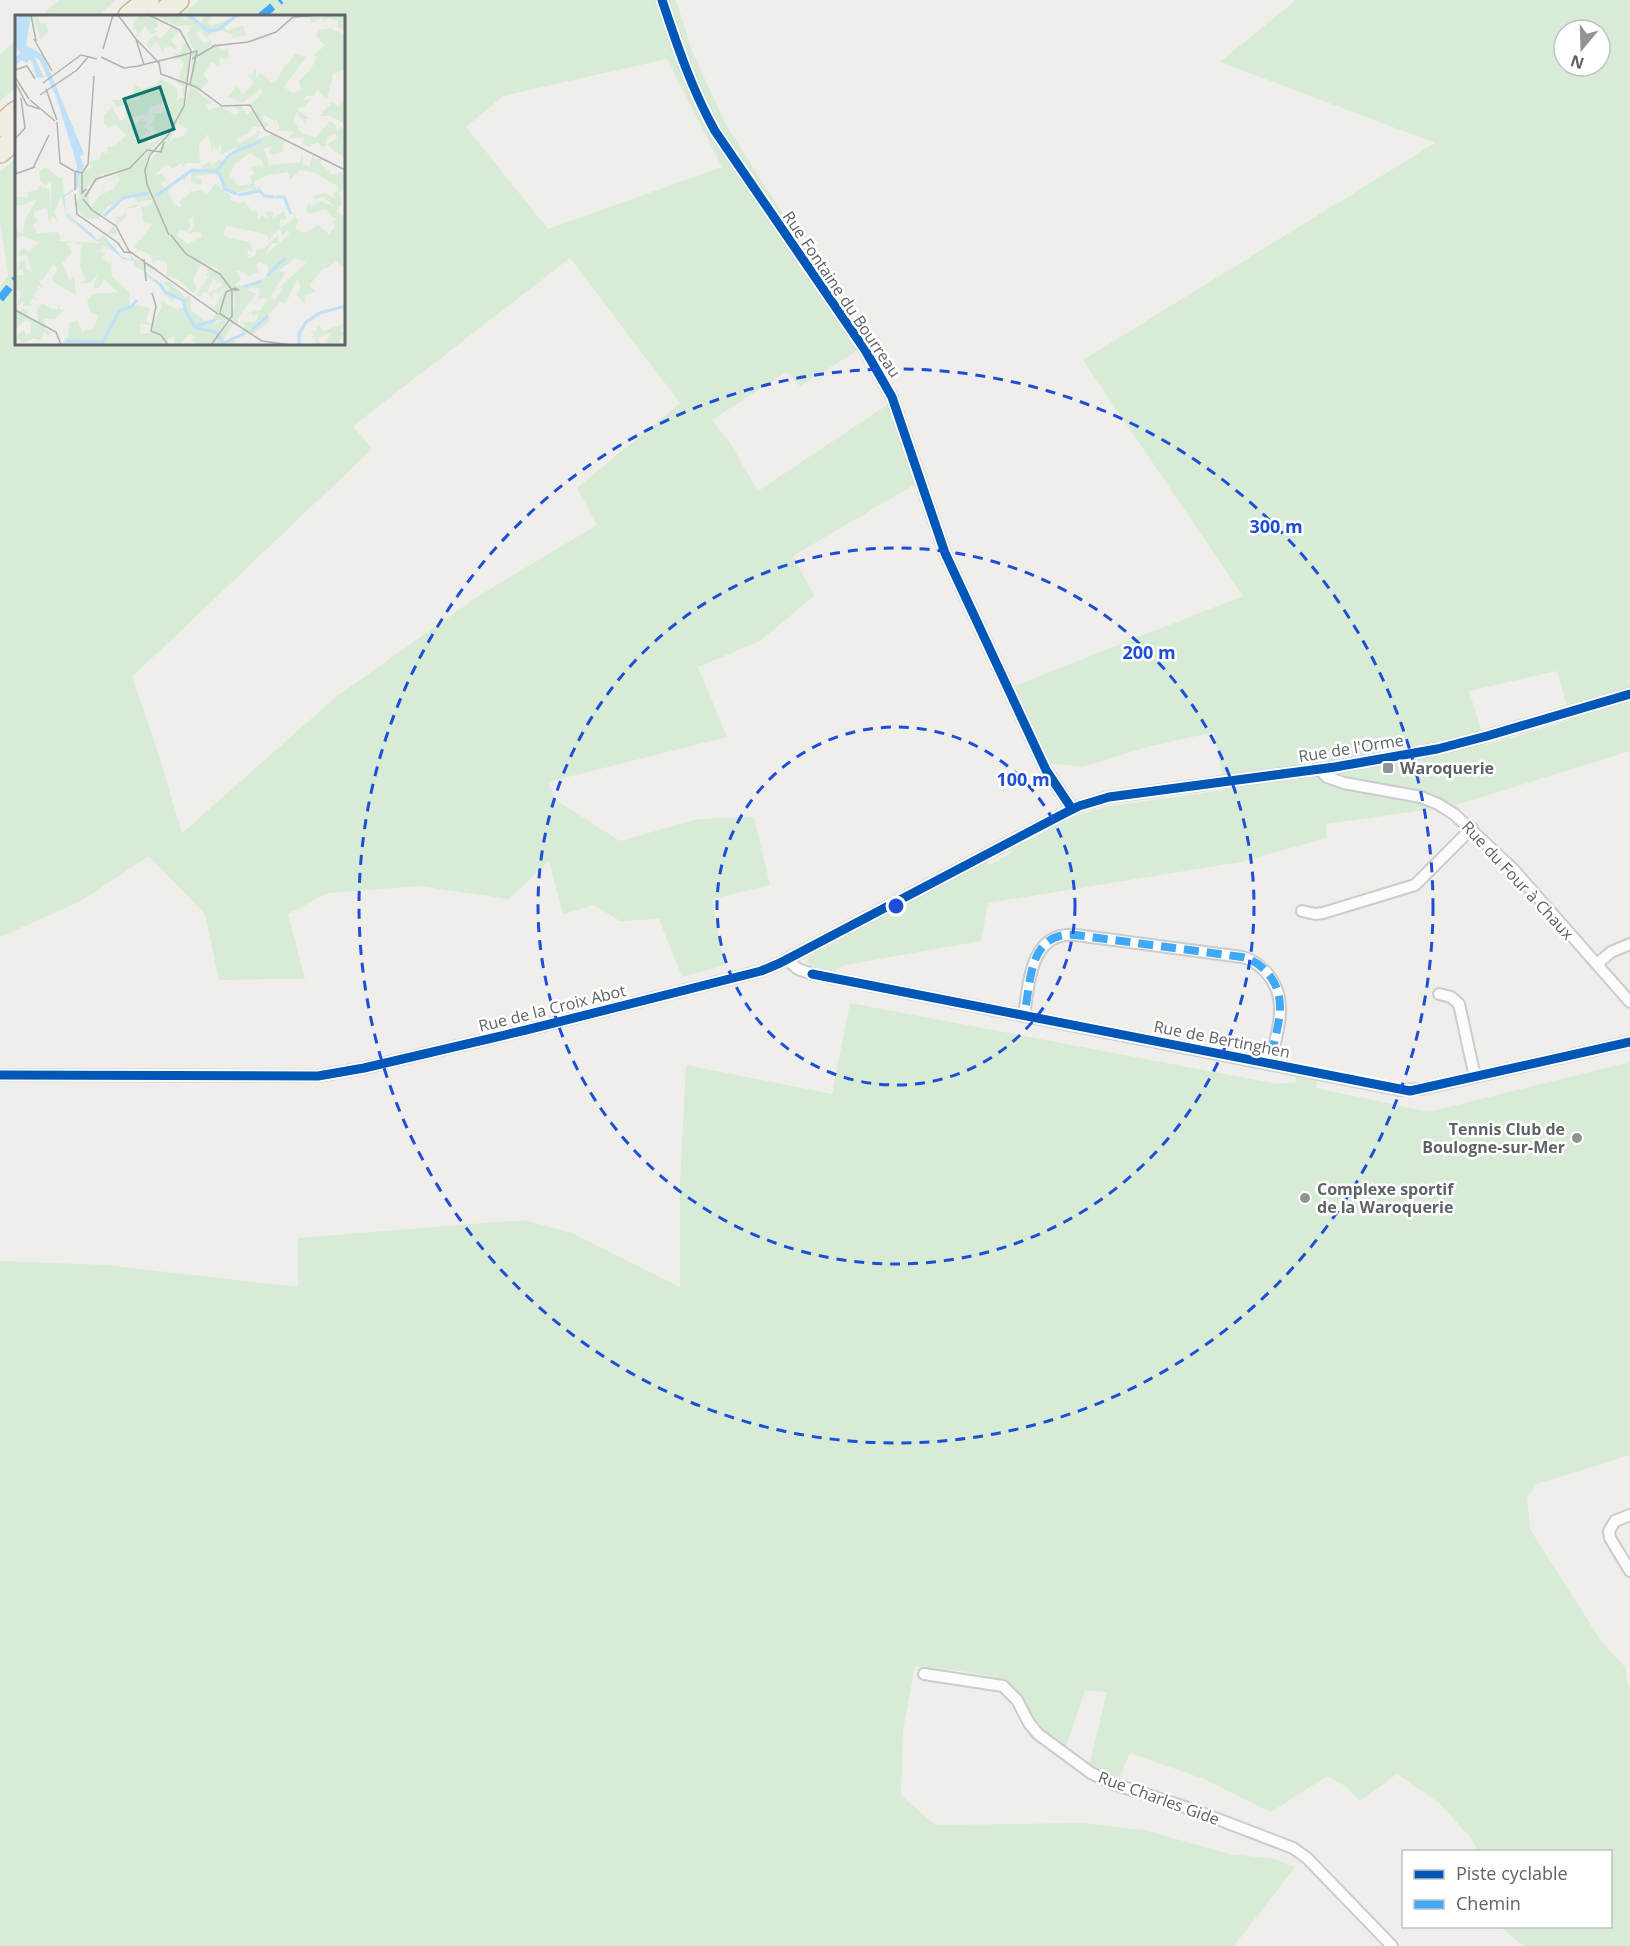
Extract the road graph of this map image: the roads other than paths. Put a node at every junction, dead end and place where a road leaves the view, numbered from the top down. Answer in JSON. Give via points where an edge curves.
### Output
{"nodes":[{"id":1,"x":148,"y":0,"type":"edge"},
{"id":2,"x":178,"y":0,"type":"edge"},
{"id":3,"x":662,"y":0,"type":"edge"},
{"id":4,"x":130,"y":15,"type":"edge"},
{"id":5,"x":160,"y":15,"type":"edge"},
{"id":6,"x":15,"y":113,"type":"edge"},
{"id":7,"x":0,"y":126,"type":"edge"},
{"id":8,"x":15,"y":139,"type":"edge"},
{"id":9,"x":0,"y":152,"type":"edge"},
{"id":10,"x":1630,"y":694,"type":"edge"},
{"id":11,"x":1319,"y":769,"type":"junction"},
{"id":12,"x":1071,"y":809,"type":"junction"},
{"id":13,"x":1472,"y":828,"type":"junction"},
{"id":14,"x":1302,"y":911,"type":"dead end"},
{"id":15,"x":1630,"y":944,"type":"edge"},
{"id":16,"x":787,"y":960,"type":"junction"},
{"id":17,"x":1597,"y":964,"type":"junction"},
{"id":18,"x":1439,"y":994,"type":"dead end"},
{"id":19,"x":1630,"y":1002,"type":"edge"},
{"id":20,"x":1024,"y":1016,"type":"junction"},
{"id":21,"x":1630,"y":1042,"type":"edge"},
{"id":22,"x":1270,"y":1064,"type":"junction"},
{"id":23,"x":0,"y":1075,"type":"edge"},
{"id":24,"x":1475,"y":1077,"type":"junction"},
{"id":25,"x":1630,"y":1515,"type":"edge"},
{"id":26,"x":1630,"y":1571,"type":"edge"},
{"id":27,"x":924,"y":1674,"type":"dead end"},
{"id":28,"x":1392,"y":1945,"type":"edge"}],
"edges":[{"from":1,"to":4,"type":"highway"},
{"from":2,"to":5,"type":"highway"},
{"from":3,"to":12,"type":"street","name":"Rue Fontaine du Bourreau","via":[[688,74],[715,131],[865,350],[892,397],[945,553],[1046,770]]},
{"from":6,"to":7,"type":"highway"},
{"from":8,"to":9,"type":"highway"},
{"from":10,"to":11,"type":"street","name":"Rue de l'Orme","via":[[1461,744]]},
{"from":11,"to":12,"type":"street","name":"Rue de l'Orme","via":[[1109,797]]},
{"from":11,"to":13,"type":"street","name":"Rue du Four à Chaux","via":[[1324,776],[1344,783],[1427,799]]},
{"from":12,"to":16,"type":"street","name":"Rue de la Croix Abot"},
{"from":13,"to":14,"type":"street","via":[[1415,885],[1323,913]]},
{"from":13,"to":17,"type":"street","name":"Rue du Four à Chaux"},
{"from":15,"to":17,"type":"street","via":[[1611,952]]},
{"from":16,"to":20,"type":"street","name":"Rue de Bertinghen","via":[[812,974]]},
{"from":16,"to":23,"type":"street","name":"Rue de la Croix Abot","via":[[756,973],[336,1074]]},
{"from":17,"to":19,"type":"street","name":"Rue du Four à Chaux"},
{"from":18,"to":24,"type":"street","via":[[1451,996],[1459,1004]]},
{"from":20,"to":22,"type":"street","name":"Rue de Bertinghen"},
{"from":20,"to":22,"type":"street","via":[[1035,958],[1044,945],[1061,935],[1242,957],[1263,969],[1281,999]]},
{"from":21,"to":24,"type":"street","name":"Rue de Bertinghen"},
{"from":22,"to":24,"type":"street","name":"Rue de Bertinghen","via":[[1410,1091]]},
{"from":25,"to":26,"type":"street","via":[[1615,1521],[1609,1531]]},
{"from":27,"to":28,"type":"street","name":"Rue Charles Gide","via":[[1003,1686],[1017,1700],[1038,1734],[1091,1773],[1293,1848]]}]}
